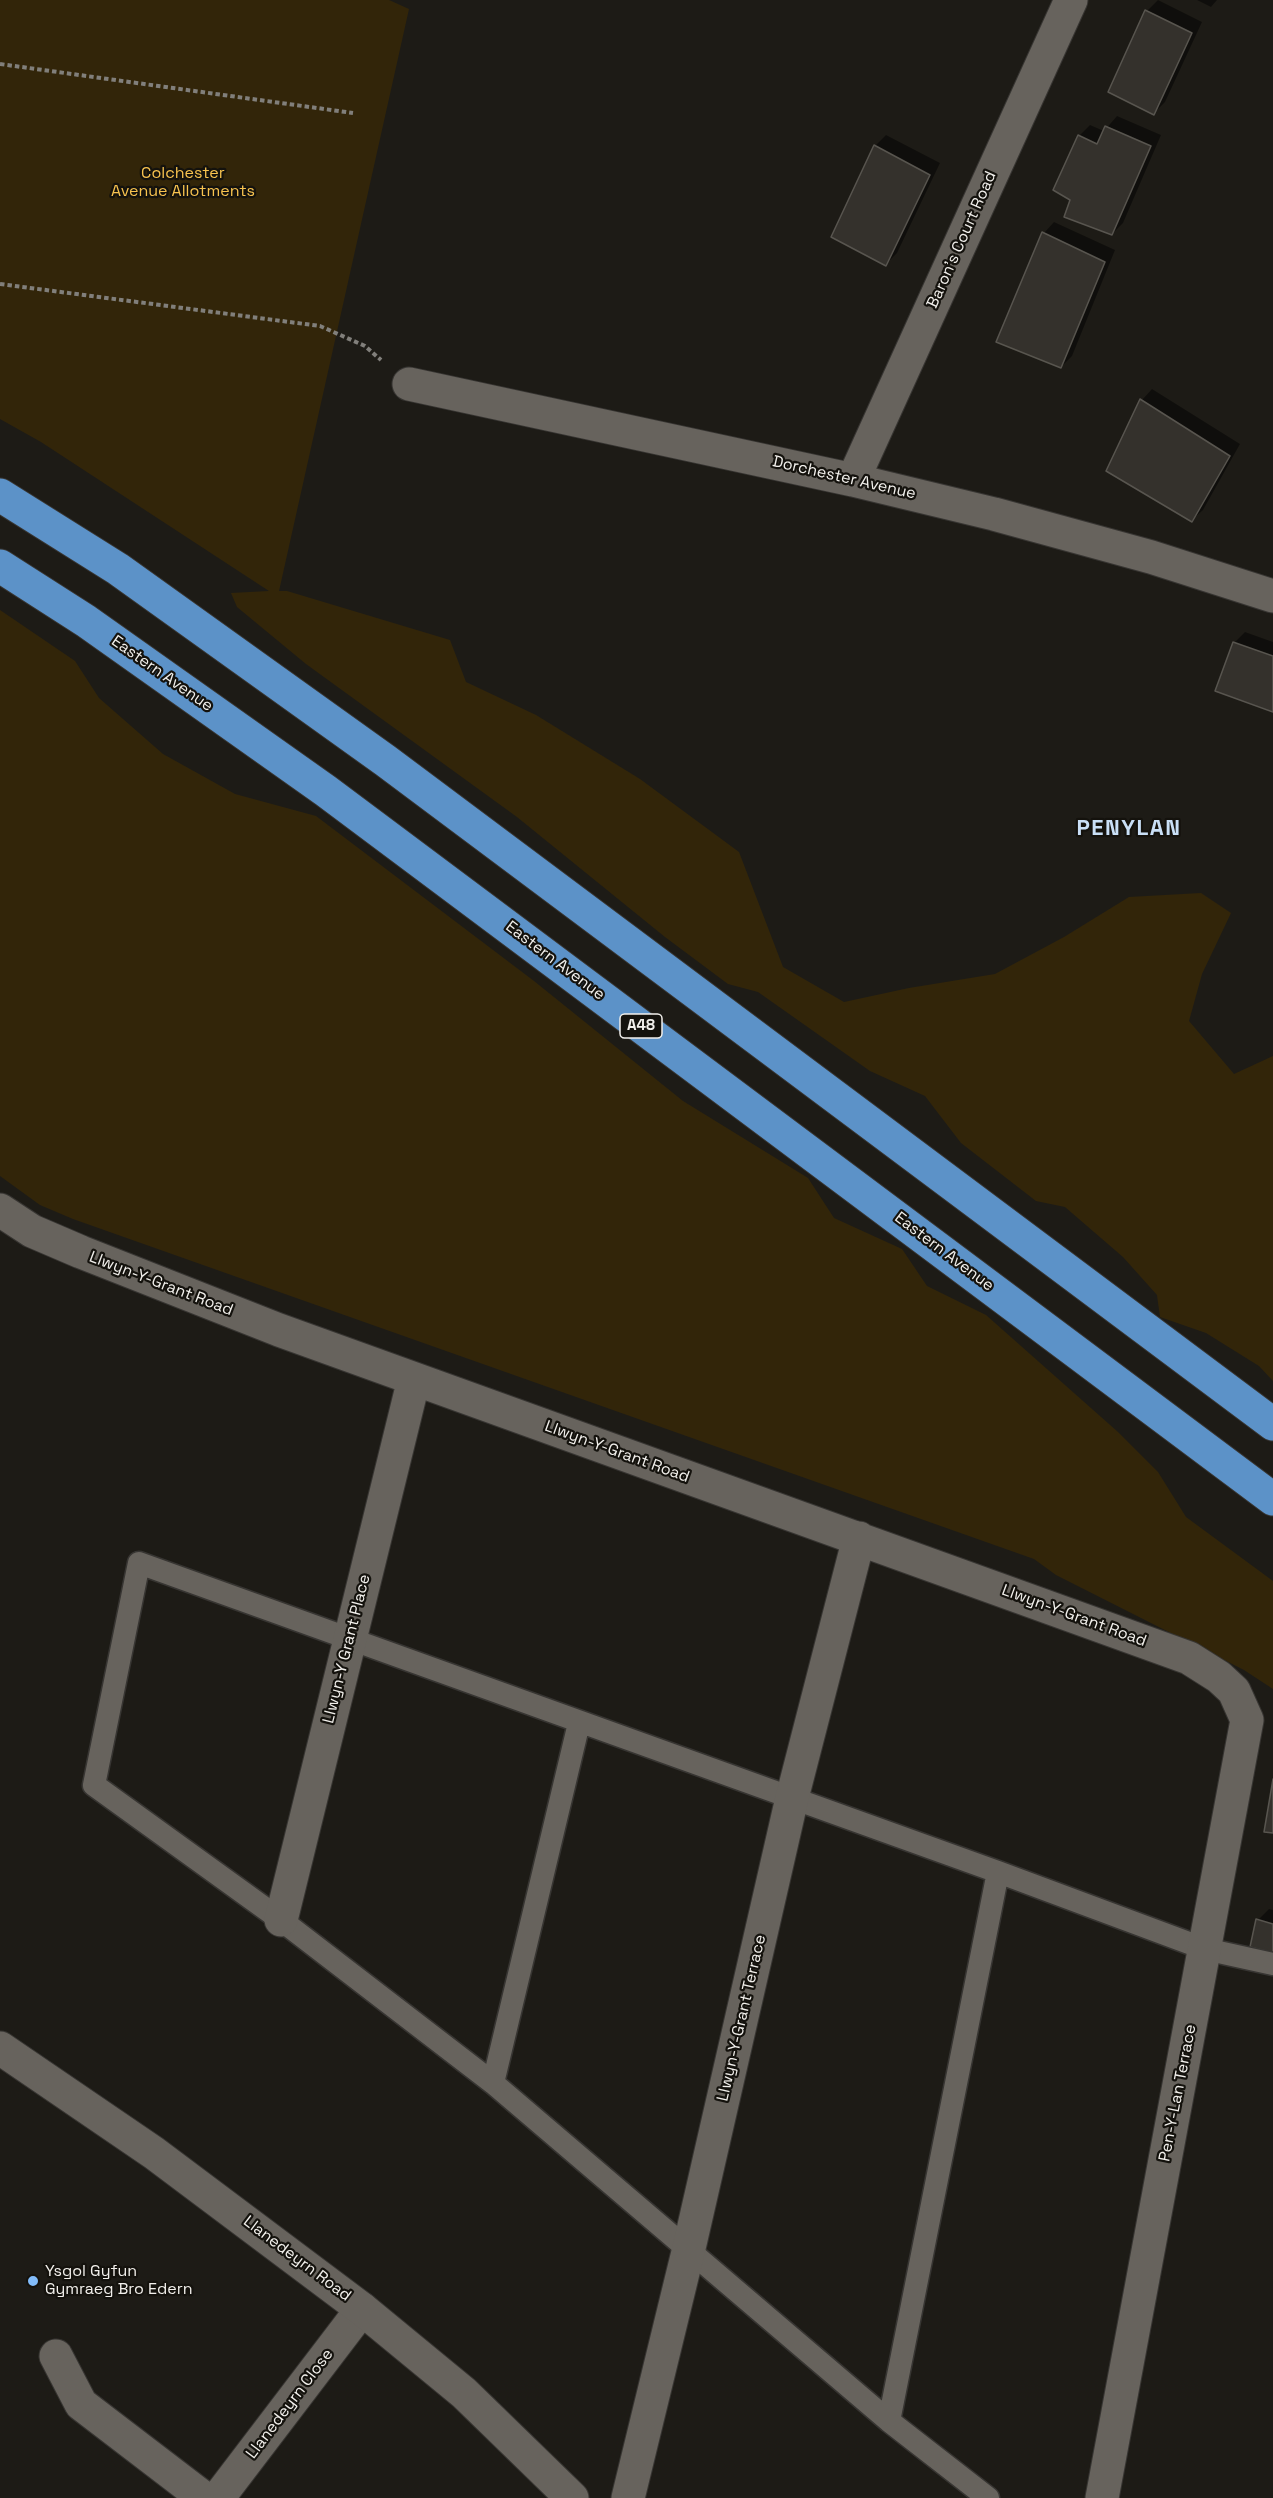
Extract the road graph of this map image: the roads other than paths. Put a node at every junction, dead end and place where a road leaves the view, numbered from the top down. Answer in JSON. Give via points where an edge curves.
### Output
{"nodes":[{"id":1,"x":1071,"y":0,"type":"edge"},
{"id":2,"x":409,"y":384,"type":"road end"},
{"id":3,"x":854,"y":480,"type":"junction"},
{"id":4,"x":0,"y":495,"type":"edge"},
{"id":5,"x":0,"y":566,"type":"edge"},
{"id":6,"x":1273,"y":596,"type":"edge"},
{"id":7,"x":0,"y":1210,"type":"edge"},
{"id":8,"x":414,"y":1379,"type":"junction"},
{"id":9,"x":1273,"y":1424,"type":"edge"},
{"id":10,"x":1273,"y":1498,"type":"edge"},
{"id":11,"x":859,"y":1538,"type":"junction"},
{"id":12,"x":349,"y":1641,"type":"junction"},
{"id":13,"x":1233,"y":1691,"type":"joint"},
{"id":14,"x":579,"y":1724,"type":"junction"},
{"id":15,"x":792,"y":1798,"type":"junction"},
{"id":16,"x":998,"y":1872,"type":"junction"},
{"id":17,"x":281,"y":1920,"type":"junction"},
{"id":18,"x":1205,"y":1949,"type":"junction"},
{"id":19,"x":1273,"y":1964,"type":"edge"},
{"id":20,"x":0,"y":2048,"type":"edge"},
{"id":21,"x":493,"y":2083,"type":"junction"},
{"id":22,"x":689,"y":2248,"type":"junction"},
{"id":23,"x":362,"y":2309,"type":"junction"},
{"id":24,"x":56,"y":2356,"type":"dead end"},
{"id":25,"x":889,"y":2421,"type":"junction"},
{"id":26,"x":204,"y":2498,"type":"edge"},
{"id":27,"x":218,"y":2498,"type":"edge"},
{"id":28,"x":572,"y":2498,"type":"edge"},
{"id":29,"x":628,"y":2498,"type":"edge"},
{"id":30,"x":988,"y":2498,"type":"edge"},
{"id":31,"x":1102,"y":2498,"type":"edge"}],
"edges":[{"from":1,"to":3,"type":"street","name":"Baron's Court Road"},
{"from":2,"to":3,"type":"street","name":"Dorchester Avenue"},
{"from":3,"to":6,"type":"street","name":"Dorchester Avenue","via":[[994,513]]},
{"from":4,"to":9,"type":"highway","via":[[118,568],[387,761]]},
{"from":5,"to":10,"type":"highway","name":"Eastern Avenue","number":"A48","via":[[86,621],[326,790]]},
{"from":7,"to":8,"type":"street","name":"Llwyn-Y-Grant Road","via":[[32,1231],[81,1252]]},
{"from":8,"to":11,"type":"street","name":"Llwyn-Y-Grant Road"},
{"from":8,"to":12,"type":"street","name":"Llwyn-Y Grant Place"},
{"from":11,"to":13,"type":"street","name":"Llwyn-Y-Grant Road","via":[[1189,1658]]},
{"from":11,"to":15,"type":"street","name":"Llwyn-Y-Grant Terrace"},
{"from":12,"to":14,"type":"lane"},
{"from":12,"to":17,"type":"street","name":"Llwyn-Y Grant Place"},
{"from":12,"to":17,"type":"lane","via":[[139,1563],[94,1785]]},
{"from":13,"to":18,"type":"street","name":"Pen-Y-Lan Terrace","via":[[1247,1720]]},
{"from":14,"to":15,"type":"lane"},
{"from":14,"to":21,"type":"lane"},
{"from":15,"to":16,"type":"lane"},
{"from":15,"to":22,"type":"street","name":"Llwyn-Y-Grant Terrace"},
{"from":16,"to":18,"type":"lane"},
{"from":16,"to":25,"type":"lane"},
{"from":17,"to":21,"type":"lane"},
{"from":18,"to":19,"type":"lane"},
{"from":18,"to":31,"type":"street","name":"Pen-Y-Lan Terrace"},
{"from":20,"to":23,"type":"street","name":"Llanedeyrn Road","via":[[154,2153]]},
{"from":21,"to":22,"type":"lane"},
{"from":22,"to":25,"type":"lane"},
{"from":22,"to":29,"type":"street","name":"Llwyn-Y-Grant Terrace"},
{"from":23,"to":27,"type":"street","name":"Llanedeyrn Close"},
{"from":23,"to":28,"type":"street","name":"Llanedeyrn Road","via":[[464,2393]]},
{"from":24,"to":26,"type":"street","via":[[81,2404]]},
{"from":25,"to":30,"type":"lane"}]}
